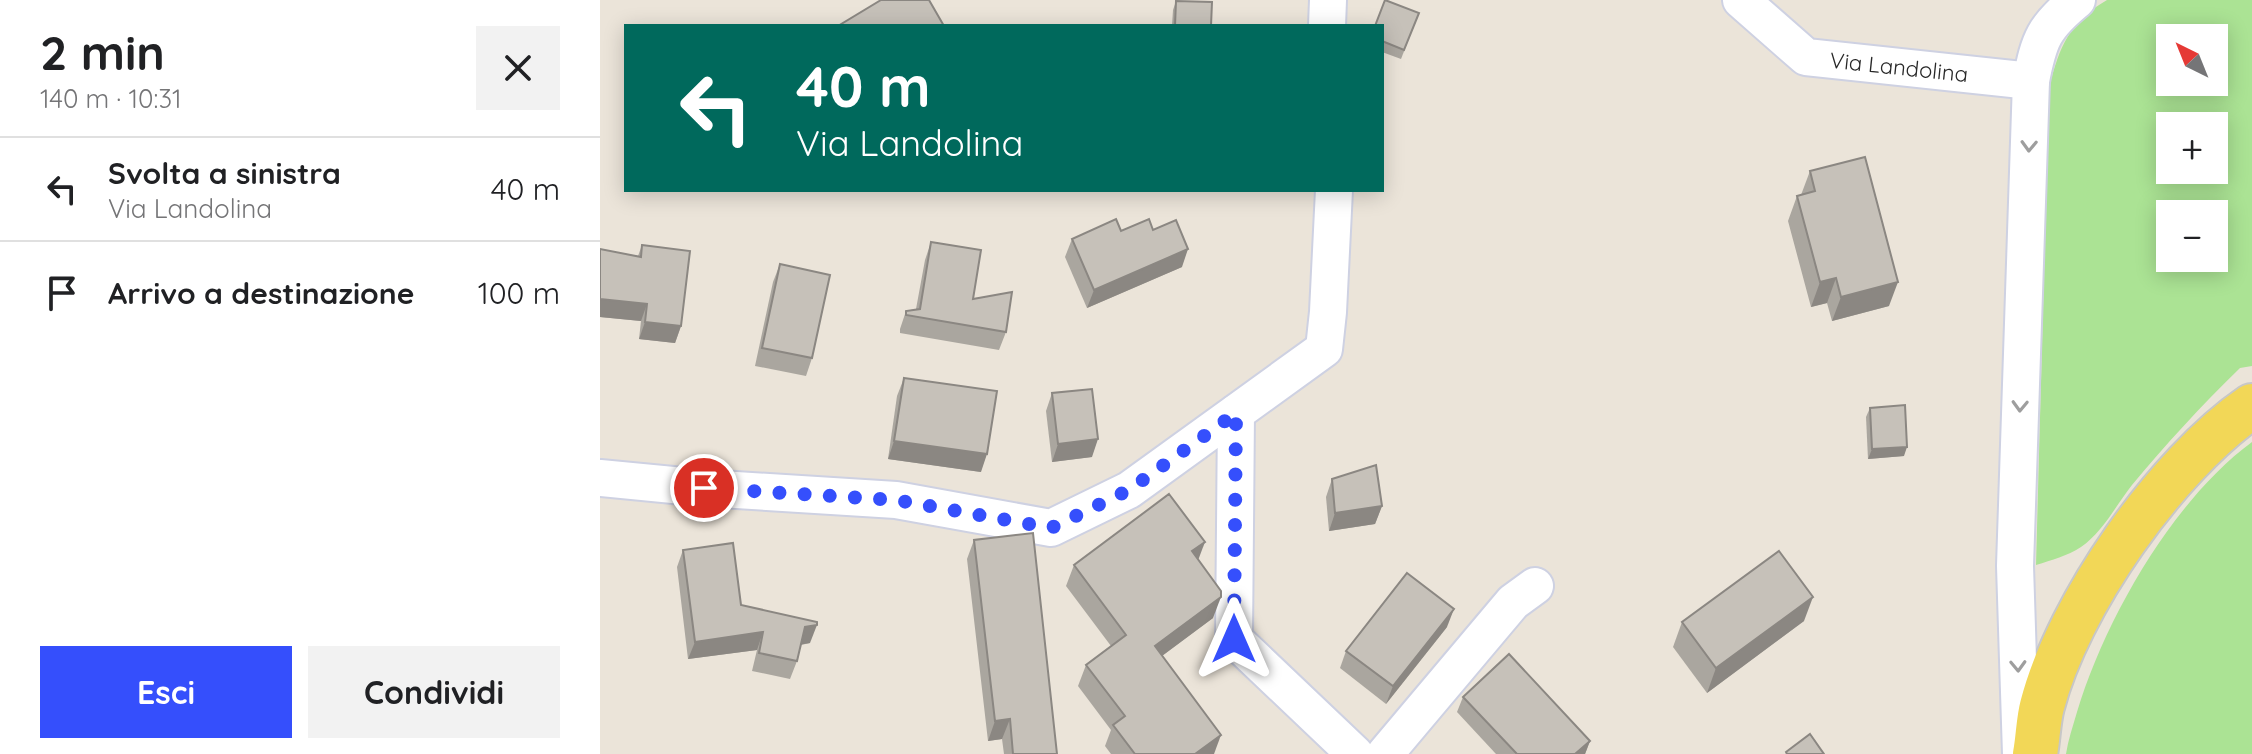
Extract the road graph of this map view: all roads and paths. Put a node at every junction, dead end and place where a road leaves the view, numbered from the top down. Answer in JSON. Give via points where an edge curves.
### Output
{"nodes":[{"id":1,"x":1328,"y":0,"type":"edge"},
{"id":2,"x":1741,"y":0,"type":"edge"},
{"id":3,"x":2077,"y":0,"type":"edge"},
{"id":4,"x":1327,"y":24,"type":"edge"},
{"id":5,"x":2031,"y":81,"type":"junction"},
{"id":6,"x":1334,"y":192,"type":"edge"},
{"id":7,"x":2252,"y":406,"type":"edge"},
{"id":8,"x":1236,"y":413,"type":"junction"},
{"id":9,"x":600,"y":478,"type":"edge"},
{"id":10,"x":1535,"y":586,"type":"dead end"},
{"id":11,"x":1355,"y":754,"type":"edge"},
{"id":12,"x":1385,"y":754,"type":"edge"},
{"id":13,"x":2021,"y":754,"type":"edge"},
{"id":14,"x":2035,"y":754,"type":"edge"}],
"edges":[{"from":1,"to":4,"type":"street"},
{"from":2,"to":5,"type":"street","name":"Via Landolina","via":[[1806,57]]},
{"from":3,"to":5,"type":"street","via":[[2054,19],[2038,44]]},
{"from":5,"to":13,"type":"street","one_way":true,"via":[[2015,566]]},
{"from":6,"to":8,"type":"street","via":[[1324,349]]},
{"from":7,"to":14,"type":"main road","via":[[2207,443],[2124,541],[2073,626],[2042,706]]},
{"from":8,"to":9,"type":"street","via":[[1129,490],[1051,528],[896,500]]},
{"from":8,"to":11,"type":"street","via":[[1234,639]]},
{"from":10,"to":12,"type":"street","via":[[1513,602]]}]}
